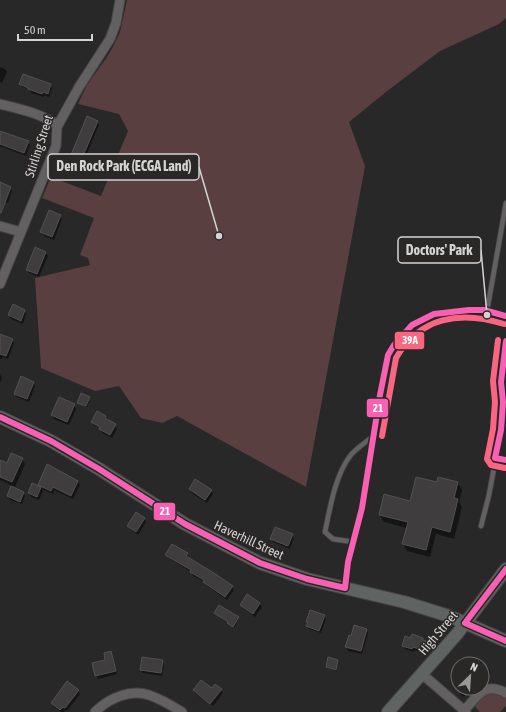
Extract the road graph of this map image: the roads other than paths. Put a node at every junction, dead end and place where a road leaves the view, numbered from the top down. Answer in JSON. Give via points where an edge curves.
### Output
{"nodes":[{"id":1,"x":120,"y":0,"type":"edge"},
{"id":2,"x":0,"y":104,"type":"edge"},
{"id":3,"x":56,"y":126,"type":"junction"},
{"id":4,"x":506,"y":203,"type":"edge"},
{"id":5,"x":505,"y":213,"type":"edge"},
{"id":6,"x":0,"y":226,"type":"edge"},
{"id":7,"x":21,"y":232,"type":"junction"},
{"id":8,"x":0,"y":284,"type":"edge"},
{"id":9,"x":487,"y":311,"type":"junction"},
{"id":10,"x":506,"y":316,"type":"edge"},
{"id":11,"x":506,"y":341,"type":"edge"},
{"id":12,"x":0,"y":418,"type":"edge"},
{"id":13,"x":503,"y":425,"type":"edge"},
{"id":14,"x":374,"y":435,"type":"junction"},
{"id":15,"x":495,"y":458,"type":"junction"},
{"id":16,"x":506,"y":460,"type":"edge"},
{"id":17,"x":481,"y":526,"type":"dead end"},
{"id":18,"x":354,"y":542,"type":"junction"},
{"id":19,"x":506,"y":569,"type":"edge"},
{"id":20,"x":346,"y":588,"type":"junction"},
{"id":21,"x":465,"y":623,"type":"junction"},
{"id":22,"x":506,"y":641,"type":"edge"},
{"id":23,"x":422,"y":674,"type":"junction"},
{"id":24,"x":506,"y":693,"type":"edge"},
{"id":25,"x":465,"y":711,"type":"edge"},
{"id":26,"x":95,"y":712,"type":"edge"},
{"id":27,"x":182,"y":712,"type":"edge"},
{"id":28,"x":388,"y":712,"type":"edge"}],
"edges":[{"from":1,"to":3,"type":"street","name":"Stirling Street","via":[[110,39]]},
{"from":2,"to":3,"type":"street","via":[[45,117]]},
{"from":3,"to":7,"type":"street","name":"Stirling Street","via":[[56,146]]},
{"from":4,"to":5,"type":"lane"},
{"from":5,"to":9,"type":"lane"},
{"from":6,"to":7,"type":"street"},
{"from":7,"to":8,"type":"street","name":"Stirling Street"},
{"from":9,"to":10,"type":"lane"},
{"from":9,"to":14,"type":"lane","via":[[434,314],[412,325],[400,337],[388,355]]},
{"from":11,"to":13,"type":"lane","via":[[501,382]]},
{"from":12,"to":20,"type":"main road","name":"Haverhill Street","via":[[50,441],[185,524],[260,563],[307,579]]},
{"from":13,"to":15,"type":"lane"},
{"from":14,"to":18,"type":"lane"},
{"from":14,"to":18,"type":"lane","via":[[351,455],[340,474],[325,532],[333,539]]},
{"from":15,"to":16,"type":"lane"},
{"from":15,"to":17,"type":"lane"},
{"from":18,"to":20,"type":"lane","via":[[346,573]]},
{"from":19,"to":21,"type":"main road","name":"High Street"},
{"from":20,"to":21,"type":"main road","name":"Haverhill Street","via":[[404,602]]},
{"from":21,"to":22,"type":"main road","name":"Haverhill Street"},
{"from":21,"to":23,"type":"main road","name":"High Street"},
{"from":23,"to":25,"type":"street"},
{"from":23,"to":28,"type":"main road","name":"High Street"},
{"from":24,"to":25,"type":"street","via":[[495,688],[482,691]]},
{"from":26,"to":27,"type":"street","via":[[106,702],[120,696],[137,694],[149,695]]}]}
